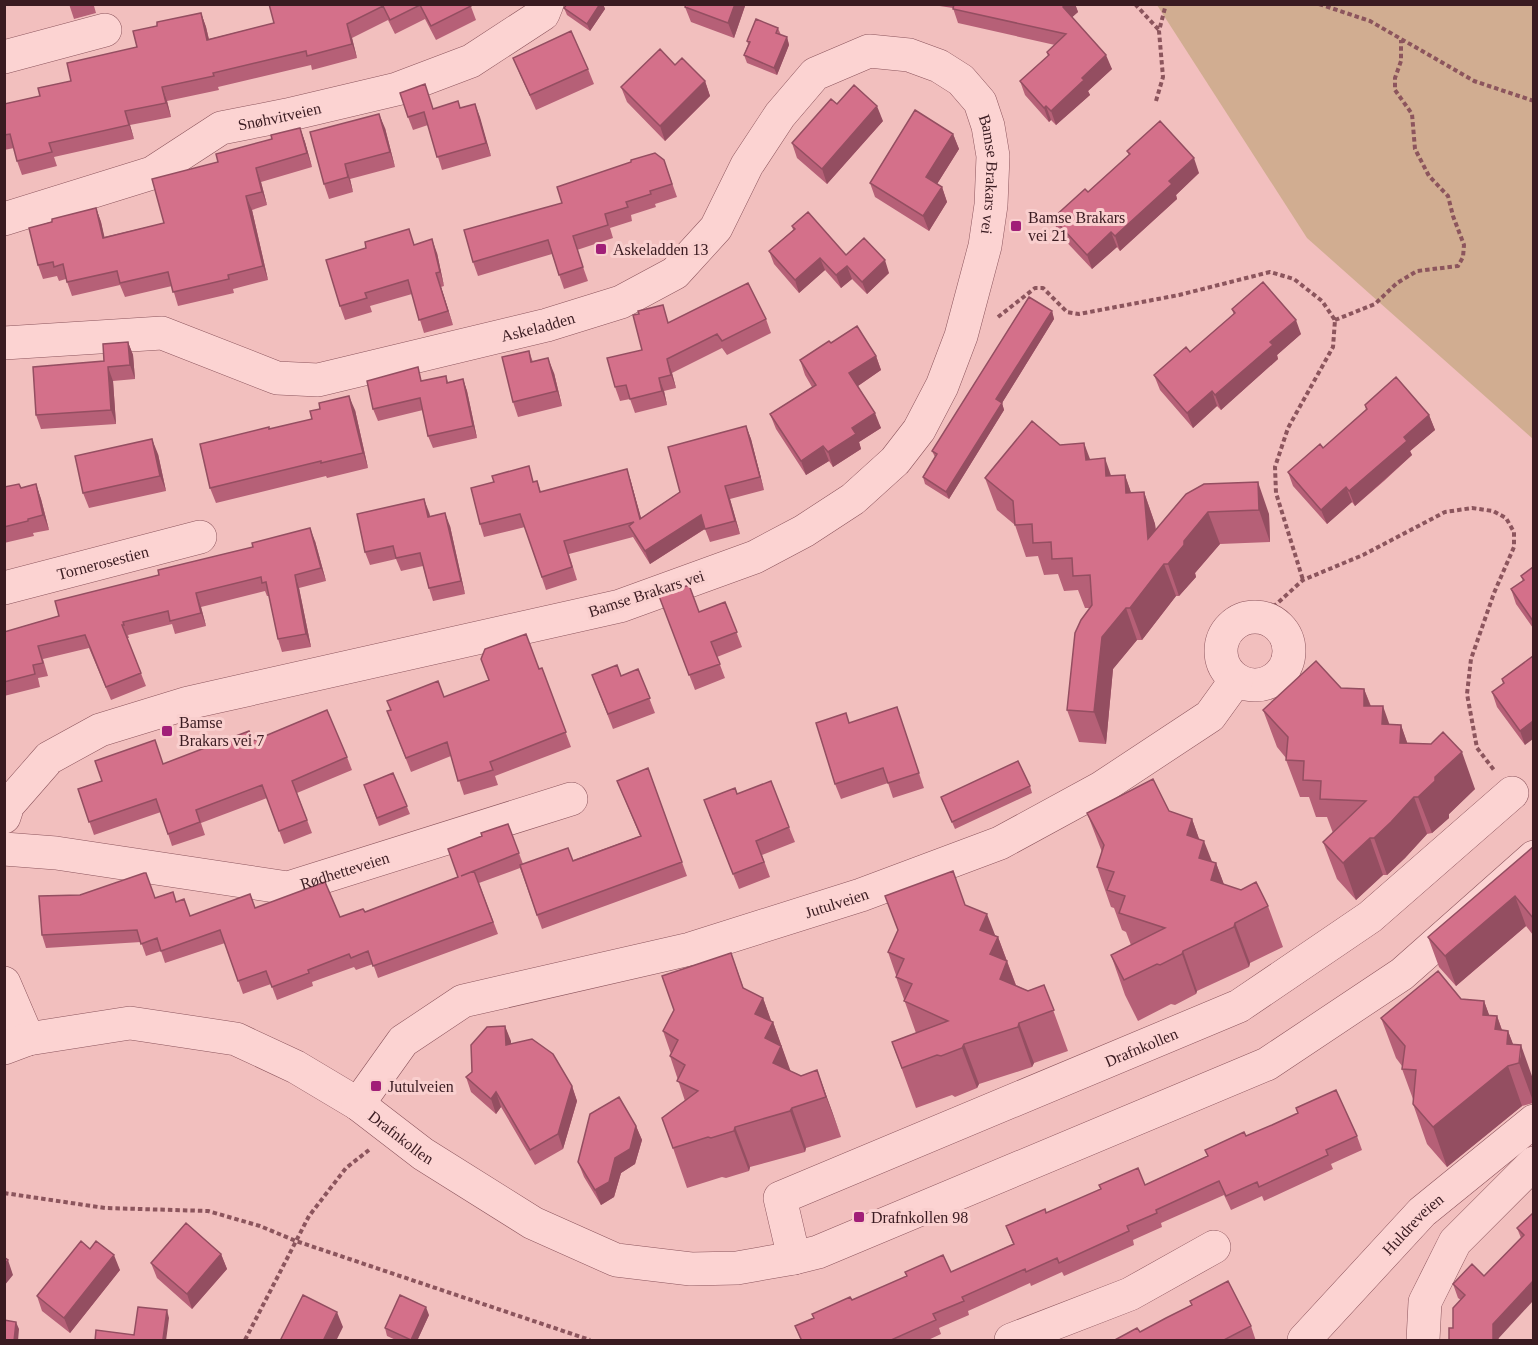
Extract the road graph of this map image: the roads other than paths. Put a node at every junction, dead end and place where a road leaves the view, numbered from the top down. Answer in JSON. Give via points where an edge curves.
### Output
{"nodes":[{"id":1,"x":547,"y":4,"type":"edge"},
{"id":2,"x":105,"y":30,"type":"dead end"},
{"id":3,"x":4,"y":57,"type":"edge"},
{"id":4,"x":961,"y":80,"type":"joint"},
{"id":5,"x":4,"y":219,"type":"edge"},
{"id":6,"x":4,"y":343,"type":"edge"},
{"id":7,"x":200,"y":537,"type":"dead end"},
{"id":8,"x":4,"y":588,"type":"edge"},
{"id":9,"x":1236,"y":680,"type":"junction"},
{"id":10,"x":1512,"y":793,"type":"road end"},
{"id":11,"x":571,"y":799,"type":"dead end"},
{"id":12,"x":4,"y":817,"type":"edge"},
{"id":13,"x":4,"y":849,"type":"edge"},
{"id":14,"x":1533,"y":857,"type":"edge"},
{"id":15,"x":4,"y":982,"type":"edge"},
{"id":16,"x":16,"y":1043,"type":"edge"},
{"id":17,"x":358,"y":1104,"type":"junction"},
{"id":18,"x":1533,"y":1121,"type":"edge"},
{"id":19,"x":1533,"y":1163,"type":"edge"},
{"id":20,"x":1214,"y":1247,"type":"dead end"},
{"id":21,"x":794,"y":1258,"type":"junction"},
{"id":22,"x":1011,"y":1341,"type":"edge"},
{"id":23,"x":1304,"y":1341,"type":"edge"},
{"id":24,"x":1423,"y":1341,"type":"edge"}],
"edges":[{"from":1,"to":5,"type":"street","name":"Snøhvitveien","via":[[543,14],[471,61],[397,89],[221,128],[152,173]]},
{"from":2,"to":3,"type":"street"},
{"from":4,"to":6,"type":"street","name":"Askeladden","via":[[939,66],[909,55],[869,51],[815,74],[780,115],[747,165],[716,228],[675,273],[621,302],[547,325],[318,380],[277,378],[162,333]]},
{"from":4,"to":12,"type":"street","name":"Bamse Brakars vei","via":[[980,102],[993,156],[986,246],[961,336],[942,386],[919,430],[895,461],[854,499],[755,557],[620,606],[188,703],[100,730],[49,758],[8,805]]},
{"from":7,"to":8,"type":"street","name":"Tornerosestien"},
{"from":9,"to":9,"type":"street","via":[[1223,664],[1221,643],[1225,633],[1241,619],[1252,616],[1274,622],[1288,640],[1290,652],[1281,674],[1266,684],[1248,685]]},
{"from":9,"to":17,"type":"street","name":"Jutulveien","via":[[1210,716],[1101,788],[1000,843],[861,895],[690,949],[463,1001],[403,1041]]},
{"from":10,"to":21,"type":"street","name":"Drafnkollen","via":[[1370,917],[1239,1006],[780,1198]]},
{"from":11,"to":13,"type":"street","name":"Rødhetteveien","via":[[288,888]]},
{"from":14,"to":21,"type":"street","name":"Drafnkollen","via":[[1402,974],[1267,1064],[818,1252]]},
{"from":15,"to":16,"type":"street"},
{"from":16,"to":17,"type":"street","name":"Drafnkollen","via":[[130,1023],[236,1039],[296,1067]]},
{"from":17,"to":21,"type":"street","name":"Drafnkollen","via":[[423,1154],[533,1223],[616,1260],[691,1269],[737,1268]]},
{"from":18,"to":23,"type":"street","name":"Huldreveien","via":[[1422,1212]]},
{"from":19,"to":24,"type":"street","via":[[1455,1242],[1425,1302]]},
{"from":20,"to":22,"type":"street","via":[[1130,1294]]}]}
